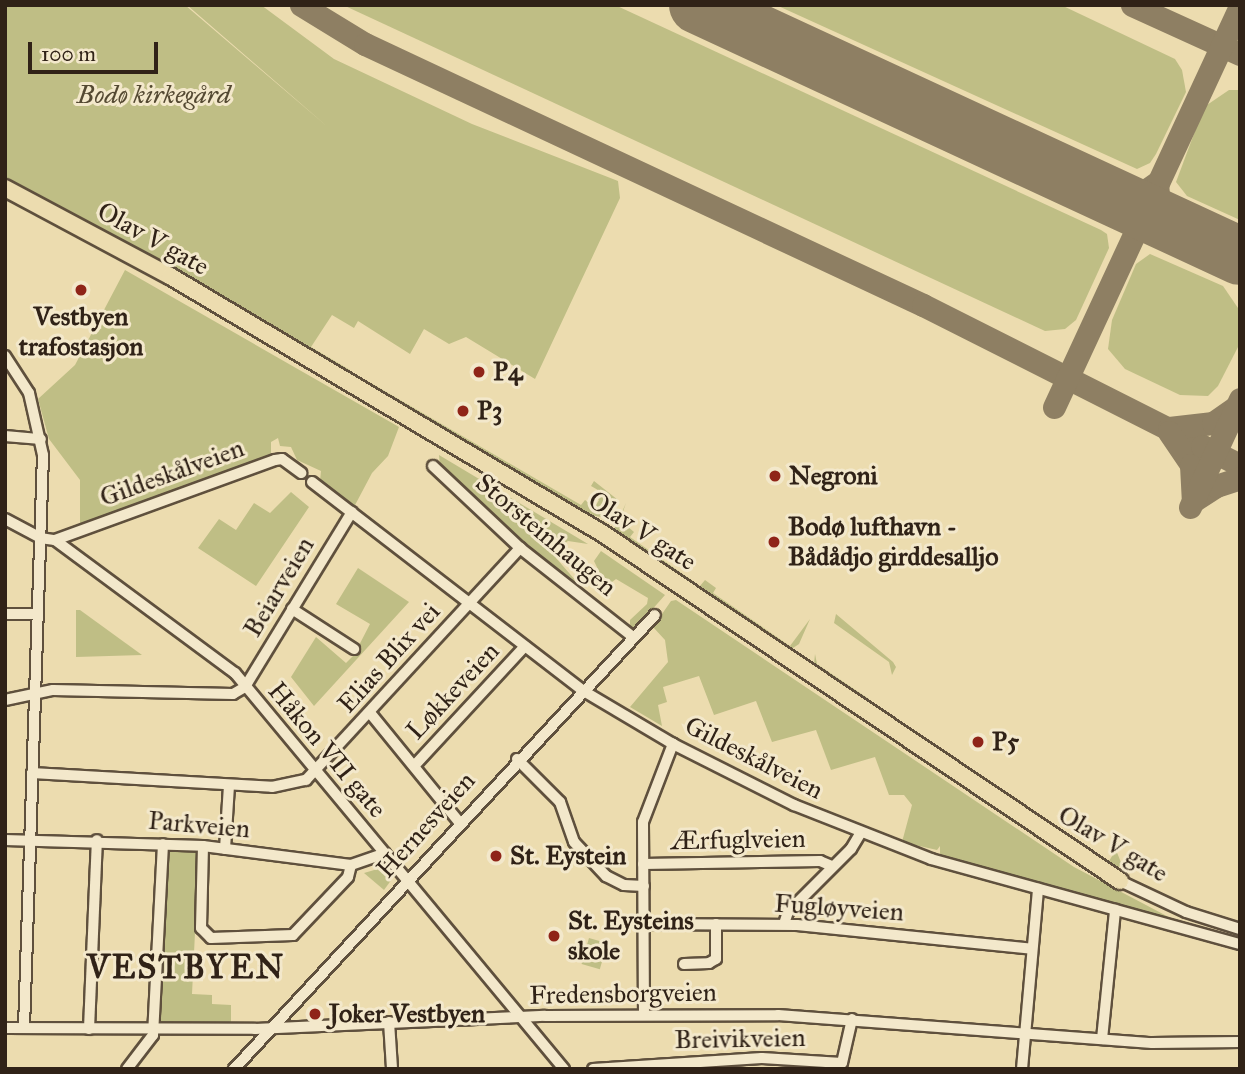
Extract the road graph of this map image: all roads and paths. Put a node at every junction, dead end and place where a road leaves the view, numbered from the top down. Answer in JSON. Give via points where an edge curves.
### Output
{"nodes":[{"id":1,"x":5,"y":188,"type":"edge"},
{"id":2,"x":5,"y":356,"type":"edge"},
{"id":3,"x":5,"y":436,"type":"edge"},
{"id":4,"x":41,"y":439,"type":"junction"},
{"id":5,"x":433,"y":466,"type":"dead end"},
{"id":6,"x":301,"y":473,"type":"dead end"},
{"id":7,"x":312,"y":482,"type":"dead end"},
{"id":8,"x":352,"y":512,"type":"junction"},
{"id":9,"x":5,"y":519,"type":"edge"},
{"id":10,"x":40,"y":538,"type":"junction"},
{"id":11,"x":55,"y":540,"type":"junction"},
{"id":12,"x":520,"y":548,"type":"junction"},
{"id":13,"x":469,"y":602,"type":"junction"},
{"id":14,"x":292,"y":610,"type":"junction"},
{"id":15,"x":5,"y":614,"type":"edge"},
{"id":16,"x":37,"y":614,"type":"junction"},
{"id":17,"x":655,"y":615,"type":"dead end"},
{"id":18,"x":632,"y":636,"type":"junction"},
{"id":19,"x":525,"y":646,"type":"junction"},
{"id":20,"x":354,"y":649,"type":"dead end"},
{"id":21,"x":245,"y":687,"type":"junction"},
{"id":22,"x":582,"y":690,"type":"junction"},
{"id":23,"x":35,"y":694,"type":"junction"},
{"id":24,"x":5,"y":700,"type":"edge"},
{"id":25,"x":371,"y":714,"type":"junction"},
{"id":26,"x":673,"y":744,"type":"junction"},
{"id":27,"x":517,"y":759,"type":"junction"},
{"id":28,"x":414,"y":766,"type":"junction"},
{"id":29,"x":32,"y":773,"type":"junction"},
{"id":30,"x":315,"y":773,"type":"junction"},
{"id":31,"x":229,"y":786,"type":"junction"},
{"id":32,"x":459,"y":822,"type":"junction"},
{"id":33,"x":860,"y":834,"type":"junction"},
{"id":34,"x":5,"y":840,"type":"edge"},
{"id":35,"x":31,"y":840,"type":"junction"},
{"id":36,"x":97,"y":841,"type":"junction"},
{"id":37,"x":163,"y":844,"type":"junction"},
{"id":38,"x":203,"y":846,"type":"junction"},
{"id":39,"x":225,"y":849,"type":"junction"},
{"id":40,"x":384,"y":853,"type":"junction"},
{"id":41,"x":643,"y":864,"type":"junction"},
{"id":42,"x":351,"y":865,"type":"junction"},
{"id":43,"x":832,"y":866,"type":"junction"},
{"id":44,"x":407,"y":880,"type":"junction"},
{"id":45,"x":1120,"y":881,"type":"joint"},
{"id":46,"x":644,"y":886,"type":"junction"},
{"id":47,"x":1038,"y":889,"type":"junction"},
{"id":48,"x":1115,"y":910,"type":"junction"},
{"id":49,"x":643,"y":924,"type":"junction"},
{"id":50,"x":716,"y":924,"type":"junction"},
{"id":51,"x":784,"y":925,"type":"junction"},
{"id":52,"x":1240,"y":929,"type":"edge"},
{"id":53,"x":1240,"y":944,"type":"edge"},
{"id":54,"x":1032,"y":948,"type":"junction"},
{"id":55,"x":684,"y":964,"type":"dead end"},
{"id":56,"x":645,"y":1015,"type":"junction"},
{"id":57,"x":524,"y":1018,"type":"junction"},
{"id":58,"x":852,"y":1019,"type":"junction"},
{"id":59,"x":389,"y":1021,"type":"junction"},
{"id":60,"x":5,"y":1028,"type":"edge"},
{"id":61,"x":24,"y":1028,"type":"junction"},
{"id":62,"x":154,"y":1028,"type":"junction"},
{"id":63,"x":269,"y":1028,"type":"junction"},
{"id":64,"x":89,"y":1029,"type":"junction"},
{"id":65,"x":1025,"y":1033,"type":"junction"},
{"id":66,"x":1102,"y":1039,"type":"junction"},
{"id":67,"x":1240,"y":1042,"type":"edge"},
{"id":68,"x":127,"y":1069,"type":"edge"},
{"id":69,"x":234,"y":1069,"type":"edge"},
{"id":70,"x":392,"y":1069,"type":"edge"},
{"id":71,"x":564,"y":1069,"type":"edge"},
{"id":72,"x":593,"y":1069,"type":"edge"},
{"id":73,"x":1022,"y":1069,"type":"edge"}],
"edges":[{"from":1,"to":45,"type":"highway","name":"Olav V gate","via":[[170,276],[602,533]]},
{"from":2,"to":4,"type":"street","via":[[29,393]]},
{"from":3,"to":4,"type":"street"},
{"from":4,"to":10,"type":"street"},
{"from":5,"to":12,"type":"street","name":"Storsteinhaugen"},
{"from":6,"to":11,"type":"street","name":"Gildeskålveien","via":[[282,459],[275,460]]},
{"from":7,"to":8,"type":"street","name":"Gildeskålveien"},
{"from":8,"to":13,"type":"street","name":"Gildeskålveien"},
{"from":8,"to":14,"type":"street","name":"Beiarveien"},
{"from":9,"to":10,"type":"street","name":"Håkon VII gate"},
{"from":10,"to":11,"type":"street","name":"Håkon VII gate"},
{"from":10,"to":16,"type":"street"},
{"from":11,"to":21,"type":"street","name":"Håkon VII gate","via":[[229,668]]},
{"from":12,"to":13,"type":"street","name":"Elias Blix vei"},
{"from":12,"to":18,"type":"street","name":"Storsteinhaugen"},
{"from":13,"to":19,"type":"street","name":"Gildeskålveien"},
{"from":13,"to":25,"type":"street","name":"Elias Blix vei"},
{"from":14,"to":20,"type":"street"},
{"from":14,"to":21,"type":"street","name":"Beiarveien"},
{"from":15,"to":16,"type":"street"},
{"from":16,"to":23,"type":"street"},
{"from":17,"to":18,"type":"street","name":"Hernesveien"},
{"from":18,"to":22,"type":"street","name":"Hernesveien"},
{"from":19,"to":22,"type":"street","name":"Gildeskålveien"},
{"from":19,"to":28,"type":"street","name":"Løkkeveien"},
{"from":21,"to":23,"type":"street","via":[[218,697],[53,690]]},
{"from":21,"to":30,"type":"street","name":"Håkon VII gate"},
{"from":22,"to":26,"type":"street","name":"Gildeskålveien"},
{"from":22,"to":27,"type":"street","name":"Hernesveien"},
{"from":23,"to":24,"type":"street"},
{"from":23,"to":29,"type":"street"},
{"from":25,"to":28,"type":"street"},
{"from":25,"to":30,"type":"street","name":"Elias Blix vei"},
{"from":26,"to":33,"type":"street","name":"Gildeskålveien"},
{"from":26,"to":41,"type":"street","via":[[646,806]]},
{"from":27,"to":32,"type":"street","name":"Hernesveien"},
{"from":27,"to":46,"type":"street","via":[[560,802],[574,842],[606,876],[624,885]]},
{"from":28,"to":32,"type":"street"},
{"from":29,"to":31,"type":"street","name":"Elias Blix vei"},
{"from":29,"to":35,"type":"street"},
{"from":30,"to":31,"type":"street","name":"Elias Blix vei","via":[[282,786]]},
{"from":30,"to":40,"type":"street","name":"Håkon VII gate"},
{"from":31,"to":39,"type":"street"},
{"from":32,"to":44,"type":"street","name":"Hernesveien"},
{"from":33,"to":43,"type":"street"},
{"from":33,"to":47,"type":"street","name":"Gildeskålveien"},
{"from":34,"to":35,"type":"street","name":"Parkveien"},
{"from":35,"to":36,"type":"street","name":"Parkveien"},
{"from":35,"to":61,"type":"street"},
{"from":36,"to":37,"type":"street","name":"Parkveien"},
{"from":36,"to":64,"type":"street"},
{"from":37,"to":38,"type":"street","name":"Parkveien"},
{"from":37,"to":62,"type":"street"},
{"from":38,"to":39,"type":"street","name":"Parkveien"},
{"from":38,"to":42,"type":"street","via":[[201,928],[211,938],[293,936],[348,877]]},
{"from":39,"to":42,"type":"street","name":"Parkveien"},
{"from":40,"to":42,"type":"street","name":"Parkveien"},
{"from":40,"to":44,"type":"street","name":"Håkon VII gate"},
{"from":41,"to":43,"type":"street","name":"Ærfuglveien","via":[[820,861]]},
{"from":41,"to":46,"type":"street"},
{"from":43,"to":51,"type":"street","via":[[788,912]]},
{"from":44,"to":57,"type":"street","name":"Håkon VII gate"},
{"from":44,"to":63,"type":"street","name":"Hernesveien"},
{"from":45,"to":52,"type":"street","name":"Olav V gate","via":[[1186,912]]},
{"from":46,"to":49,"type":"street"},
{"from":47,"to":48,"type":"street","name":"Gildeskålveien"},
{"from":47,"to":54,"type":"street"},
{"from":48,"to":53,"type":"street","name":"Gildeskålveien"},
{"from":48,"to":66,"type":"street"},
{"from":49,"to":50,"type":"street","name":"Fugløyveien"},
{"from":49,"to":56,"type":"street"},
{"from":50,"to":51,"type":"street","name":"Fugløyveien"},
{"from":50,"to":55,"type":"street","via":[[716,959]]},
{"from":51,"to":54,"type":"street","name":"Fugløyveien"},
{"from":54,"to":65,"type":"street"},
{"from":56,"to":57,"type":"street","name":"Fredensborgveien"},
{"from":56,"to":58,"type":"street","name":"Fredensborgveien"},
{"from":57,"to":59,"type":"street","name":"Fredensborgveien"},
{"from":57,"to":71,"type":"street","name":"Håkon VII gate"},
{"from":58,"to":65,"type":"street","name":"Fredensborgveien"},
{"from":58,"to":72,"type":"street","name":"Breivikveien","via":[[842,1063],[753,1058]]},
{"from":59,"to":63,"type":"street","name":"Fredensborgveien"},
{"from":59,"to":70,"type":"street"},
{"from":60,"to":61,"type":"street","name":"Fredensborgveien"},
{"from":61,"to":64,"type":"street","name":"Fredensborgveien"},
{"from":62,"to":63,"type":"street","name":"Fredensborgveien"},
{"from":62,"to":64,"type":"street","name":"Fredensborgveien"},
{"from":62,"to":68,"type":"street","via":[[150,1044]]},
{"from":63,"to":69,"type":"street","name":"Hernesveien"},
{"from":65,"to":66,"type":"street","name":"Fredensborgveien"},
{"from":65,"to":73,"type":"street"},
{"from":66,"to":67,"type":"street","name":"Fredensborgveien"}]}
